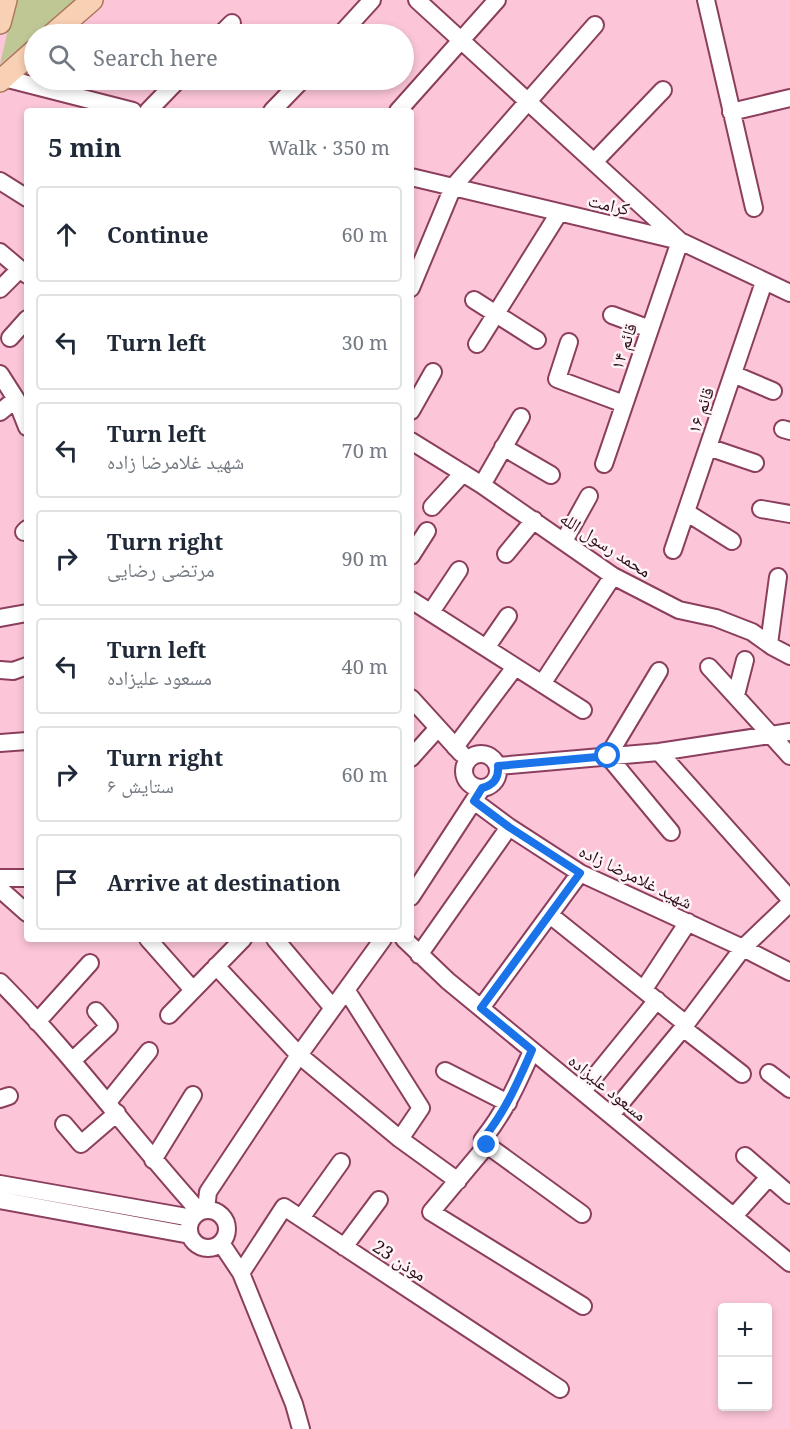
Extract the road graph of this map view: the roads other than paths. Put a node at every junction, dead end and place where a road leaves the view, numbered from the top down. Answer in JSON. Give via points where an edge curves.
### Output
{"nodes":[{"id":1,"x":6,"y":0,"type":"edge"},
{"id":2,"x":92,"y":0,"type":"edge"},
{"id":3,"x":372,"y":0,"type":"edge"},
{"id":4,"x":417,"y":0,"type":"edge"},
{"id":5,"x":497,"y":0,"type":"edge"},
{"id":6,"x":706,"y":0,"type":"edge"},
{"id":7,"x":0,"y":23,"type":"edge"},
{"id":8,"x":64,"y":24,"type":"edge"},
{"id":9,"x":350,"y":24,"type":"edge"},
{"id":10,"x":596,"y":25,"type":"dead end"},
{"id":11,"x":461,"y":40,"type":"junction"},
{"id":12,"x":24,"y":60,"type":"edge"},
{"id":13,"x":2,"y":80,"type":"edge"},
{"id":14,"x":24,"y":85,"type":"edge"},
{"id":15,"x":45,"y":90,"type":"edge"},
{"id":16,"x":66,"y":90,"type":"edge"},
{"id":17,"x":168,"y":90,"type":"edge"},
{"id":18,"x":292,"y":90,"type":"edge"},
{"id":19,"x":663,"y":90,"type":"dead end"},
{"id":20,"x":71,"y":96,"type":"junction"},
{"id":21,"x":790,"y":98,"type":"edge"},
{"id":22,"x":528,"y":102,"type":"junction"},
{"id":23,"x":103,"y":107,"type":"edge"},
{"id":24,"x":151,"y":108,"type":"edge"},
{"id":25,"x":275,"y":108,"type":"edge"},
{"id":26,"x":401,"y":108,"type":"edge"},
{"id":27,"x":731,"y":112,"type":"junction"},
{"id":28,"x":594,"y":162,"type":"junction"},
{"id":29,"x":414,"y":178,"type":"edge"},
{"id":30,"x":0,"y":181,"type":"edge"},
{"id":31,"x":453,"y":187,"type":"junction"},
{"id":32,"x":24,"y":196,"type":"edge"},
{"id":33,"x":754,"y":208,"type":"dead end"},
{"id":34,"x":559,"y":213,"type":"junction"},
{"id":35,"x":680,"y":241,"type":"junction"},
{"id":36,"x":0,"y":252,"type":"edge"},
{"id":37,"x":24,"y":272,"type":"edge"},
{"id":38,"x":414,"y":278,"type":"edge"},
{"id":39,"x":764,"y":282,"type":"junction"},
{"id":40,"x":0,"y":289,"type":"edge"},
{"id":41,"x":790,"y":293,"type":"edge"},
{"id":42,"x":474,"y":300,"type":"dead end"},
{"id":43,"x":495,"y":314,"type":"junction"},
{"id":44,"x":612,"y":315,"type":"dead end"},
{"id":45,"x":24,"y":322,"type":"edge"},
{"id":46,"x":650,"y":329,"type":"junction"},
{"id":47,"x":10,"y":338,"type":"dead end"},
{"id":48,"x":537,"y":340,"type":"dead end"},
{"id":49,"x":569,"y":342,"type":"dead end"},
{"id":50,"x":477,"y":344,"type":"dead end"},
{"id":51,"x":433,"y":372,"type":"dead end"},
{"id":52,"x":0,"y":374,"type":"edge"},
{"id":53,"x":733,"y":374,"type":"junction"},
{"id":54,"x":773,"y":391,"type":"dead end"},
{"id":55,"x":16,"y":399,"type":"junction"},
{"id":56,"x":624,"y":404,"type":"junction"},
{"id":57,"x":414,"y":406,"type":"edge"},
{"id":58,"x":0,"y":412,"type":"edge"},
{"id":59,"x":520,"y":417,"type":"dead end"},
{"id":60,"x":24,"y":419,"type":"edge"},
{"id":61,"x":414,"y":443,"type":"edge"},
{"id":62,"x":503,"y":447,"type":"junction"},
{"id":63,"x":708,"y":447,"type":"junction"},
{"id":64,"x":755,"y":463,"type":"dead end"},
{"id":65,"x":604,"y":464,"type":"dead end"},
{"id":66,"x":463,"y":473,"type":"junction"},
{"id":67,"x":551,"y":475,"type":"dead end"},
{"id":68,"x":482,"y":485,"type":"junction"},
{"id":69,"x":589,"y":496,"type":"dead end"},
{"id":70,"x":432,"y":507,"type":"dead end"},
{"id":71,"x":761,"y":509,"type":"dead end"},
{"id":72,"x":686,"y":512,"type":"junction"},
{"id":73,"x":790,"y":514,"type":"edge"},
{"id":74,"x":534,"y":520,"type":"junction"},
{"id":75,"x":427,"y":531,"type":"dead end"},
{"id":76,"x":564,"y":541,"type":"junction"},
{"id":77,"x":732,"y":541,"type":"dead end"},
{"id":78,"x":673,"y":550,"type":"dead end"},
{"id":79,"x":414,"y":551,"type":"edge"},
{"id":80,"x":506,"y":554,"type":"dead end"},
{"id":81,"x":459,"y":570,"type":"dead end"},
{"id":82,"x":613,"y":576,"type":"junction"},
{"id":83,"x":778,"y":577,"type":"dead end"},
{"id":84,"x":414,"y":602,"type":"edge"},
{"id":85,"x":431,"y":612,"type":"junction"},
{"id":86,"x":24,"y":614,"type":"edge"},
{"id":87,"x":508,"y":616,"type":"dead end"},
{"id":88,"x":0,"y":618,"type":"edge"},
{"id":89,"x":769,"y":645,"type":"junction"},
{"id":90,"x":486,"y":648,"type":"junction"},
{"id":91,"x":790,"y":656,"type":"edge"},
{"id":92,"x":745,"y":660,"type":"dead end"},
{"id":93,"x":24,"y":667,"type":"edge"},
{"id":94,"x":515,"y":667,"type":"junction"},
{"id":95,"x":709,"y":667,"type":"dead end"},
{"id":96,"x":0,"y":670,"type":"edge"},
{"id":97,"x":659,"y":670,"type":"dead end"},
{"id":98,"x":542,"y":684,"type":"junction"},
{"id":99,"x":736,"y":695,"type":"junction"},
{"id":100,"x":414,"y":702,"type":"edge"},
{"id":101,"x":584,"y":710,"type":"dead end"},
{"id":102,"x":437,"y":729,"type":"junction"},
{"id":103,"x":790,"y":732,"type":"edge"},
{"id":104,"x":772,"y":735,"type":"junction"},
{"id":105,"x":24,"y":741,"type":"edge"},
{"id":106,"x":0,"y":743,"type":"edge"},
{"id":107,"x":455,"y":747,"type":"junction"},
{"id":108,"x":659,"y":752,"type":"junction"},
{"id":109,"x":414,"y":755,"type":"edge"},
{"id":110,"x":608,"y":756,"type":"junction"},
{"id":111,"x":790,"y":756,"type":"edge"},
{"id":112,"x":468,"y":761,"type":"junction"},
{"id":113,"x":498,"y":766,"type":"junction"},
{"id":114,"x":478,"y":794,"type":"junction"},
{"id":115,"x":509,"y":827,"type":"junction"},
{"id":116,"x":671,"y":832,"type":"dead end"},
{"id":117,"x":580,"y":873,"type":"junction"},
{"id":118,"x":0,"y":878,"type":"edge"},
{"id":119,"x":24,"y":878,"type":"edge"},
{"id":120,"x":0,"y":889,"type":"edge"},
{"id":121,"x":414,"y":892,"type":"edge"},
{"id":122,"x":790,"y":901,"type":"edge"},
{"id":123,"x":24,"y":910,"type":"edge"},
{"id":124,"x":550,"y":915,"type":"junction"},
{"id":125,"x":688,"y":922,"type":"junction"},
{"id":126,"x":151,"y":942,"type":"edge"},
{"id":127,"x":240,"y":942,"type":"edge"},
{"id":128,"x":278,"y":942,"type":"edge"},
{"id":129,"x":381,"y":942,"type":"edge"},
{"id":130,"x":407,"y":942,"type":"edge"},
{"id":131,"x":743,"y":948,"type":"junction"},
{"id":132,"x":419,"y":955,"type":"junction"},
{"id":133,"x":90,"y":963,"type":"dead end"},
{"id":134,"x":216,"y":966,"type":"junction"},
{"id":135,"x":790,"y":972,"type":"edge"},
{"id":136,"x":0,"y":982,"type":"edge"},
{"id":137,"x":193,"y":990,"type":"junction"},
{"id":138,"x":347,"y":991,"type":"junction"},
{"id":139,"x":650,"y":995,"type":"junction"},
{"id":140,"x":333,"y":1008,"type":"junction"},
{"id":141,"x":481,"y":1008,"type":"junction"},
{"id":142,"x":96,"y":1011,"type":"dead end"},
{"id":143,"x":169,"y":1015,"type":"dead end"},
{"id":144,"x":37,"y":1022,"type":"junction"},
{"id":145,"x":685,"y":1026,"type":"junction"},
{"id":146,"x":532,"y":1050,"type":"junction"},
{"id":147,"x":149,"y":1051,"type":"dead end"},
{"id":148,"x":299,"y":1055,"type":"junction"},
{"id":149,"x":72,"y":1061,"type":"junction"},
{"id":150,"x":445,"y":1071,"type":"dead end"},
{"id":151,"x":769,"y":1073,"type":"dead end"},
{"id":152,"x":742,"y":1074,"type":"dead end"},
{"id":153,"x":789,"y":1086,"type":"edge"},
{"id":154,"x":583,"y":1091,"type":"junction"},
{"id":155,"x":193,"y":1095,"type":"dead end"},
{"id":156,"x":508,"y":1103,"type":"junction"},
{"id":157,"x":112,"y":1108,"type":"junction"},
{"id":158,"x":611,"y":1115,"type":"junction"},
{"id":159,"x":64,"y":1124,"type":"dead end"},
{"id":160,"x":400,"y":1139,"type":"junction"},
{"id":161,"x":487,"y":1145,"type":"junction"},
{"id":162,"x":746,"y":1156,"type":"dead end"},
{"id":163,"x":153,"y":1160,"type":"junction"},
{"id":164,"x":341,"y":1162,"type":"dead end"},
{"id":165,"x":769,"y":1177,"type":"junction"},
{"id":166,"x":458,"y":1181,"type":"junction"},
{"id":167,"x":0,"y":1184,"type":"edge"},
{"id":168,"x":790,"y":1195,"type":"edge"},
{"id":169,"x":0,"y":1200,"type":"edge"},
{"id":170,"x":378,"y":1200,"type":"dead end"},
{"id":171,"x":199,"y":1213,"type":"junction"},
{"id":172,"x":582,"y":1214,"type":"dead end"},
{"id":173,"x":734,"y":1216,"type":"junction"},
{"id":174,"x":302,"y":1218,"type":"junction"},
{"id":175,"x":190,"y":1235,"type":"junction"},
{"id":176,"x":221,"y":1243,"type":"junction"},
{"id":177,"x":344,"y":1247,"type":"junction"},
{"id":178,"x":790,"y":1263,"type":"edge"},
{"id":179,"x":241,"y":1273,"type":"junction"},
{"id":180,"x":583,"y":1306,"type":"dead end"},
{"id":181,"x":560,"y":1389,"type":"dead end"},
{"id":182,"x":301,"y":1429,"type":"edge"}],
"edges":[{"from":1,"to":7,"type":"main road"},
{"from":2,"to":8,"type":"main road"},
{"from":3,"to":9,"type":"street"},
{"from":4,"to":11,"type":"street"},
{"from":5,"to":11,"type":"street"},
{"from":6,"to":27,"type":"street"},
{"from":10,"to":22,"type":"street"},
{"from":11,"to":22,"type":"street"},
{"from":11,"to":26,"type":"street"},
{"from":12,"to":13,"type":"main road"},
{"from":13,"to":14,"type":"street"},
{"from":15,"to":20,"type":"street"},
{"from":16,"to":20,"type":"street"},
{"from":17,"to":24,"type":"street"},
{"from":18,"to":25,"type":"street"},
{"from":19,"to":28,"type":"street"},
{"from":20,"to":23,"type":"street"},
{"from":21,"to":27,"type":"street"},
{"from":22,"to":28,"type":"street"},
{"from":22,"to":31,"type":"street"},
{"from":27,"to":33,"type":"street"},
{"from":28,"to":35,"type":"street"},
{"from":29,"to":31,"type":"street","name":"کرامت"},
{"from":30,"to":32,"type":"street"},
{"from":31,"to":34,"type":"street","name":"کرامت"},
{"from":31,"to":38,"type":"street"},
{"from":34,"to":35,"type":"street","name":"کرامت"},
{"from":34,"to":43,"type":"street"},
{"from":35,"to":39,"type":"street","name":"کرامت"},
{"from":35,"to":46,"type":"street","name":"قائم ۱۴"},
{"from":36,"to":37,"type":"street"},
{"from":37,"to":40,"type":"street"},
{"from":39,"to":41,"type":"street","name":"کرامت"},
{"from":39,"to":53,"type":"street","name":"قائم ۱۶"},
{"from":42,"to":43,"type":"street"},
{"from":43,"to":48,"type":"street"},
{"from":43,"to":50,"type":"street"},
{"from":44,"to":46,"type":"street"},
{"from":45,"to":47,"type":"street"},
{"from":46,"to":56,"type":"street","name":"قائم ۱۴"},
{"from":49,"to":56,"type":"street","via":[[557,380]]},
{"from":51,"to":57,"type":"street"},
{"from":52,"to":55,"type":"street"},
{"from":53,"to":54,"type":"street"},
{"from":53,"to":63,"type":"street","name":"قائم ۱۶"},
{"from":55,"to":58,"type":"street"},
{"from":55,"to":60,"type":"street"},
{"from":56,"to":65,"type":"street","name":"قائم ۱۴"},
{"from":59,"to":62,"type":"street"},
{"from":61,"to":66,"type":"street","name":"محمد رسول الله"},
{"from":62,"to":67,"type":"street"},
{"from":62,"to":68,"type":"street"},
{"from":63,"to":64,"type":"street"},
{"from":63,"to":72,"type":"street","name":"قائم ۱۶"},
{"from":66,"to":68,"type":"street","name":"محمد رسول الله"},
{"from":66,"to":70,"type":"street"},
{"from":68,"to":74,"type":"street","name":"محمد رسول الله"},
{"from":69,"to":76,"type":"street"},
{"from":71,"to":73,"type":"street"},
{"from":72,"to":77,"type":"street"},
{"from":72,"to":78,"type":"street","name":"قائم ۱۶"},
{"from":74,"to":76,"type":"street","name":"محمد رسول الله"},
{"from":74,"to":80,"type":"street"},
{"from":75,"to":79,"type":"street"},
{"from":76,"to":82,"type":"street","name":"محمد رسول الله"},
{"from":81,"to":85,"type":"street"},
{"from":82,"to":89,"type":"street","name":"محمد رسول الله","via":[[679,610],[716,618],[752,632]]},
{"from":82,"to":98,"type":"street"},
{"from":83,"to":89,"type":"street"},
{"from":84,"to":85,"type":"street"},
{"from":85,"to":90,"type":"street"},
{"from":86,"to":88,"type":"street"},
{"from":87,"to":90,"type":"street"},
{"from":89,"to":91,"type":"street","name":"محمد رسول الله"},
{"from":90,"to":94,"type":"street"},
{"from":92,"to":99,"type":"street"},
{"from":93,"to":96,"type":"street"},
{"from":94,"to":98,"type":"street"},
{"from":94,"to":107,"type":"street"},
{"from":95,"to":99,"type":"street"},
{"from":97,"to":110,"type":"street"},
{"from":98,"to":101,"type":"street"},
{"from":99,"to":104,"type":"street"},
{"from":100,"to":102,"type":"street"},
{"from":102,"to":107,"type":"street"},
{"from":102,"to":109,"type":"street"},
{"from":103,"to":104,"type":"street"},
{"from":104,"to":108,"type":"street"},
{"from":104,"to":111,"type":"street"},
{"from":105,"to":106,"type":"street"},
{"from":107,"to":112,"type":"street"},
{"from":108,"to":110,"type":"street"},
{"from":108,"to":122,"type":"street"},
{"from":110,"to":113,"type":"street"},
{"from":110,"to":116,"type":"street"},
{"from":112,"to":113,"type":"street","via":[[480,753],[494,759]]},
{"from":112,"to":114,"type":"street","via":[[465,776]]},
{"from":113,"to":114,"type":"street","via":[[495,781]]},
{"from":114,"to":115,"type":"street","name":"شهید غلامرضا زاده"},
{"from":114,"to":121,"type":"street"},
{"from":115,"to":117,"type":"street","name":"شهید غلامرضا زاده"},
{"from":115,"to":132,"type":"street"},
{"from":117,"to":124,"type":"street"},
{"from":117,"to":125,"type":"street","name":"شهید غلامرضا زاده"},
{"from":118,"to":119,"type":"street"},
{"from":120,"to":123,"type":"street"},
{"from":122,"to":131,"type":"street"},
{"from":124,"to":139,"type":"street"},
{"from":124,"to":141,"type":"street"},
{"from":125,"to":131,"type":"street","name":"شهید غلامرضا زاده"},
{"from":125,"to":139,"type":"street"},
{"from":126,"to":137,"type":"street"},
{"from":127,"to":134,"type":"street"},
{"from":128,"to":140,"type":"street"},
{"from":129,"to":138,"type":"street"},
{"from":130,"to":132,"type":"street","name":"مسعود علیزاده"},
{"from":131,"to":135,"type":"street","name":"شهید غلامرضا زاده"},
{"from":131,"to":145,"type":"street"},
{"from":132,"to":141,"type":"street","name":"مسعود علیزاده"},
{"from":133,"to":144,"type":"street"},
{"from":134,"to":137,"type":"street"},
{"from":134,"to":148,"type":"street"},
{"from":136,"to":144,"type":"street"},
{"from":137,"to":143,"type":"street"},
{"from":138,"to":140,"type":"street"},
{"from":138,"to":160,"type":"street","via":[[421,1108]]},
{"from":139,"to":145,"type":"street"},
{"from":139,"to":154,"type":"street"},
{"from":140,"to":148,"type":"street"},
{"from":141,"to":146,"type":"street","name":"مسعود علیزاده"},
{"from":142,"to":149,"type":"street","via":[[109,1026]]},
{"from":144,"to":149,"type":"street"},
{"from":145,"to":152,"type":"street"},
{"from":145,"to":158,"type":"street"},
{"from":146,"to":154,"type":"street","name":"مسعود علیزاده"},
{"from":146,"to":156,"type":"street"},
{"from":147,"to":157,"type":"street"},
{"from":148,"to":160,"type":"street"},
{"from":148,"to":171,"type":"street","via":[[208,1192]]},
{"from":149,"to":157,"type":"street"},
{"from":150,"to":156,"type":"street"},
{"from":151,"to":153,"type":"street"},
{"from":154,"to":158,"type":"street","name":"مسعود علیزاده"},
{"from":155,"to":163,"type":"street"},
{"from":156,"to":161,"type":"street","via":[[483,1139]]},
{"from":157,"to":159,"type":"street","via":[[81,1144]]},
{"from":157,"to":163,"type":"street"},
{"from":158,"to":173,"type":"street","name":"مسعود علیزاده"},
{"from":160,"to":166,"type":"street"},
{"from":161,"to":166,"type":"street"},
{"from":161,"to":172,"type":"street"},
{"from":162,"to":165,"type":"street"},
{"from":163,"to":171,"type":"street"},
{"from":164,"to":174,"type":"street"},
{"from":165,"to":168,"type":"street"},
{"from":165,"to":173,"type":"street"},
{"from":166,"to":180,"type":"street","via":[[431,1212]]},
{"from":167,"to":171,"type":"street"},
{"from":169,"to":175,"type":"street"},
{"from":170,"to":177,"type":"street"},
{"from":171,"to":175,"type":"street","via":[[189,1226]]},
{"from":171,"to":176,"type":"street","via":[[217,1212],[224,1218],[226,1236]]},
{"from":173,"to":178,"type":"street","name":"مسعود علیزاده"},
{"from":174,"to":177,"type":"street","name":"موذن 23"},
{"from":174,"to":179,"type":"street","name":"موذن 23","via":[[284,1207]]},
{"from":175,"to":176,"type":"street","via":[[203,1247]]},
{"from":176,"to":179,"type":"street"},
{"from":177,"to":181,"type":"street","name":"موذن 23"},
{"from":179,"to":182,"type":"street"}]}
